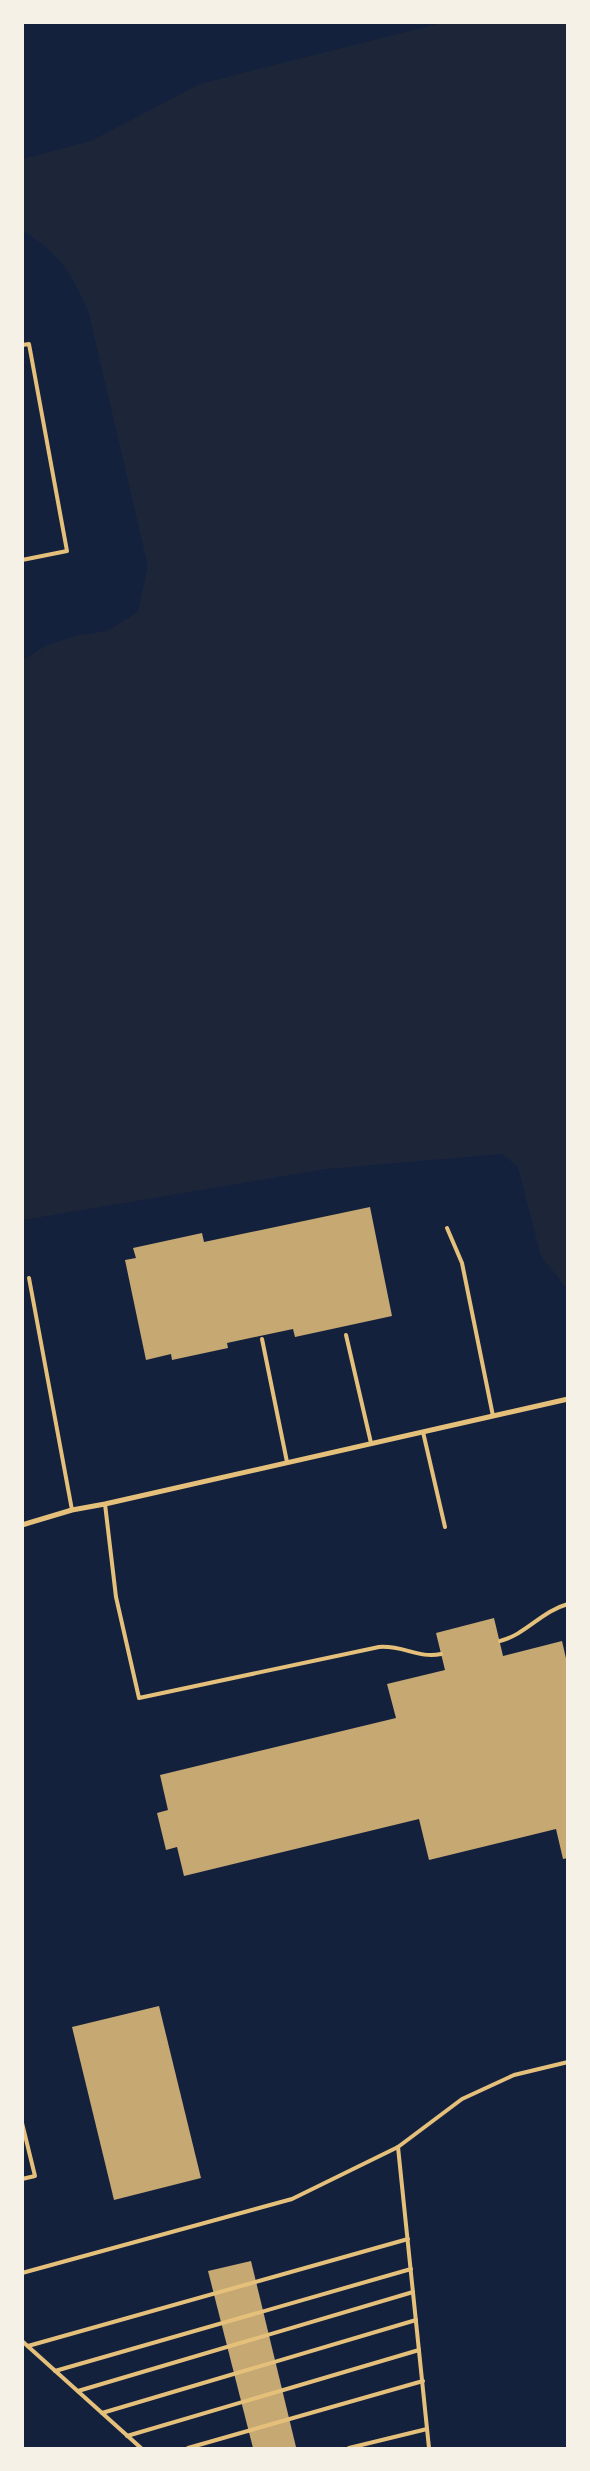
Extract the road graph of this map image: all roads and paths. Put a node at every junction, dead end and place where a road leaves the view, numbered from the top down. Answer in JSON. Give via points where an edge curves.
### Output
{"nodes":[{"id":1,"x":22,"y":345,"type":"edge"},
{"id":2,"x":22,"y":560,"type":"edge"},
{"id":3,"x":447,"y":1228,"type":"dead end"},
{"id":4,"x":29,"y":1278,"type":"dead end"},
{"id":5,"x":346,"y":1335,"type":"dead end"},
{"id":6,"x":262,"y":1339,"type":"dead end"},
{"id":7,"x":568,"y":1399,"type":"edge"},
{"id":8,"x":493,"y":1416,"type":"junction"},
{"id":9,"x":423,"y":1432,"type":"junction"},
{"id":10,"x":372,"y":1443,"type":"junction"},
{"id":11,"x":287,"y":1462,"type":"junction"},
{"id":12,"x":104,"y":1504,"type":"junction"},
{"id":13,"x":72,"y":1510,"type":"junction"},
{"id":14,"x":22,"y":1524,"type":"edge"},
{"id":15,"x":445,"y":1527,"type":"dead end"},
{"id":16,"x":568,"y":1604,"type":"edge"},
{"id":17,"x":500,"y":1641,"type":"dead end"},
{"id":18,"x":441,"y":1654,"type":"dead end"},
{"id":19,"x":568,"y":2062,"type":"edge"},
{"id":20,"x":22,"y":2123,"type":"edge"},
{"id":21,"x":398,"y":2147,"type":"junction"},
{"id":22,"x":22,"y":2179,"type":"edge"},
{"id":23,"x":408,"y":2239,"type":"junction"},
{"id":24,"x":411,"y":2268,"type":"junction"},
{"id":25,"x":22,"y":2273,"type":"edge"},
{"id":26,"x":413,"y":2292,"type":"junction"},
{"id":27,"x":416,"y":2320,"type":"junction"},
{"id":28,"x":22,"y":2342,"type":"edge"},
{"id":29,"x":28,"y":2346,"type":"junction"},
{"id":30,"x":418,"y":2350,"type":"junction"},
{"id":31,"x":55,"y":2371,"type":"junction"},
{"id":32,"x":423,"y":2380,"type":"junction"},
{"id":33,"x":78,"y":2391,"type":"junction"},
{"id":34,"x":102,"y":2413,"type":"junction"},
{"id":35,"x":427,"y":2429,"type":"junction"},
{"id":36,"x":127,"y":2436,"type":"junction"},
{"id":37,"x":141,"y":2448,"type":"edge"},
{"id":38,"x":188,"y":2448,"type":"edge"},
{"id":39,"x":349,"y":2448,"type":"edge"},
{"id":40,"x":429,"y":2448,"type":"edge"}],
"edges":[{"from":1,"to":2,"type":"lane","via":[[29,344],[67,551]]},
{"from":3,"to":8,"type":"lane","via":[[462,1263]]},
{"from":4,"to":13,"type":"lane"},
{"from":5,"to":10,"type":"lane"},
{"from":6,"to":11,"type":"lane"},
{"from":7,"to":8,"type":"street"},
{"from":8,"to":9,"type":"street"},
{"from":9,"to":10,"type":"street"},
{"from":9,"to":15,"type":"lane"},
{"from":10,"to":11,"type":"street"},
{"from":11,"to":12,"type":"street"},
{"from":12,"to":13,"type":"street"},
{"from":12,"to":18,"type":"lane","via":[[116,1598],[140,1698],[379,1646],[394,1646],[429,1657]]},
{"from":13,"to":14,"type":"street"},
{"from":16,"to":17,"type":"lane","via":[[545,1613],[512,1638]]},
{"from":19,"to":21,"type":"lane","via":[[514,2075],[462,2099]]},
{"from":20,"to":22,"type":"lane","via":[[35,2176]]},
{"from":21,"to":23,"type":"lane"},
{"from":21,"to":25,"type":"lane","via":[[292,2199]]},
{"from":23,"to":24,"type":"lane"},
{"from":23,"to":29,"type":"lane"},
{"from":24,"to":26,"type":"lane"},
{"from":24,"to":31,"type":"lane"},
{"from":26,"to":27,"type":"lane"},
{"from":26,"to":33,"type":"lane"},
{"from":27,"to":30,"type":"lane"},
{"from":27,"to":34,"type":"lane"},
{"from":28,"to":29,"type":"lane"},
{"from":29,"to":31,"type":"lane"},
{"from":30,"to":32,"type":"lane"},
{"from":30,"to":36,"type":"lane"},
{"from":31,"to":33,"type":"lane"},
{"from":32,"to":35,"type":"lane"},
{"from":32,"to":38,"type":"lane"},
{"from":33,"to":34,"type":"lane"},
{"from":34,"to":36,"type":"lane"},
{"from":35,"to":39,"type":"lane"},
{"from":35,"to":40,"type":"lane"},
{"from":36,"to":37,"type":"lane"}]}
